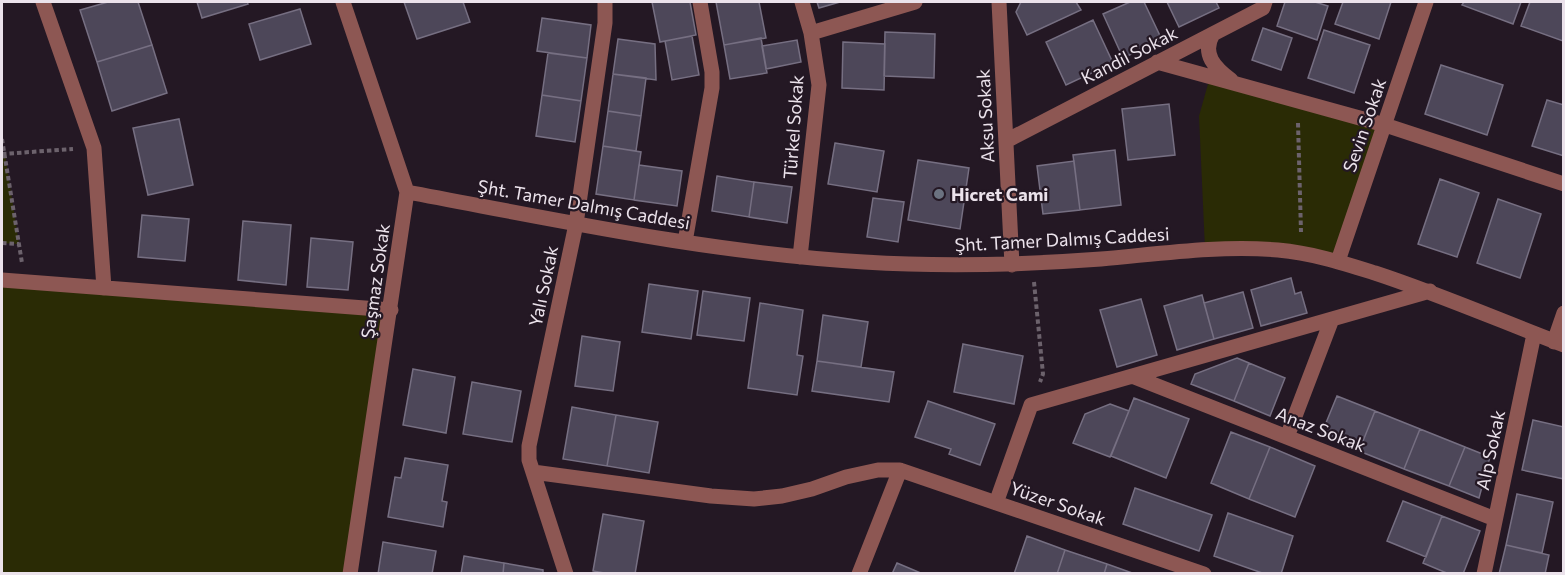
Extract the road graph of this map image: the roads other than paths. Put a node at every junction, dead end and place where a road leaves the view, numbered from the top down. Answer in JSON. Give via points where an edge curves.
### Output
{"nodes":[{"id":1,"x":43,"y":2,"type":"edge"},
{"id":2,"x":344,"y":2,"type":"edge"},
{"id":3,"x":605,"y":2,"type":"edge"},
{"id":4,"x":700,"y":2,"type":"edge"},
{"id":5,"x":802,"y":2,"type":"edge"},
{"id":6,"x":915,"y":2,"type":"edge"},
{"id":7,"x":999,"y":2,"type":"edge"},
{"id":8,"x":1265,"y":2,"type":"edge"},
{"id":9,"x":1426,"y":2,"type":"edge"},
{"id":10,"x":811,"y":33,"type":"junction"},
{"id":11,"x":1213,"y":34,"type":"junction"},
{"id":12,"x":1157,"y":62,"type":"junction"},
{"id":13,"x":1237,"y":84,"type":"junction"},
{"id":14,"x":1385,"y":125,"type":"junction"},
{"id":15,"x":1006,"y":141,"type":"junction"},
{"id":16,"x":1563,"y":184,"type":"edge"},
{"id":17,"x":407,"y":192,"type":"junction"},
{"id":18,"x":576,"y":224,"type":"junction"},
{"id":19,"x":685,"y":242,"type":"junction"},
{"id":20,"x":800,"y":257,"type":"junction"},
{"id":21,"x":1338,"y":261,"type":"junction"},
{"id":22,"x":1012,"y":265,"type":"junction"},
{"id":23,"x":2,"y":280,"type":"edge"},
{"id":24,"x":104,"y":288,"type":"junction"},
{"id":25,"x":1430,"y":291,"type":"junction"},
{"id":26,"x":391,"y":310,"type":"junction"},
{"id":27,"x":1563,"y":313,"type":"edge"},
{"id":28,"x":1332,"y":319,"type":"junction"},
{"id":29,"x":1534,"y":334,"type":"junction"},
{"id":30,"x":1558,"y":343,"type":"edge"},
{"id":31,"x":1132,"y":376,"type":"junction"},
{"id":32,"x":1287,"y":437,"type":"junction"},
{"id":33,"x":900,"y":470,"type":"junction"},
{"id":34,"x":533,"y":472,"type":"junction"},
{"id":35,"x":996,"y":503,"type":"junction"},
{"id":36,"x":1495,"y":519,"type":"junction"},
{"id":37,"x":350,"y":573,"type":"edge"},
{"id":38,"x":566,"y":573,"type":"edge"},
{"id":39,"x":859,"y":573,"type":"edge"},
{"id":40,"x":1204,"y":573,"type":"edge"},
{"id":41,"x":1484,"y":573,"type":"edge"}],
"edges":[{"from":1,"to":24,"type":"street","via":[[94,147]]},
{"from":2,"to":17,"type":"street","name":"Şaşmaz Sokak"},
{"from":3,"to":18,"type":"street","name":"Yalı Sokak"},
{"from":4,"to":19,"type":"street","via":[[712,88]]},
{"from":5,"to":10,"type":"street","name":"Türkel Sokak"},
{"from":6,"to":10,"type":"street"},
{"from":7,"to":15,"type":"street","name":"Aksu Sokak"},
{"from":8,"to":11,"type":"street","name":"Kandil Sokak","via":[[1263,8]]},
{"from":9,"to":14,"type":"street","name":"Sevin Sokak"},
{"from":10,"to":20,"type":"street","name":"Türkel Sokak","via":[[819,85]]},
{"from":11,"to":12,"type":"street","name":"Kandil Sokak"},
{"from":11,"to":13,"type":"street","via":[[1208,54],[1217,68]]},
{"from":12,"to":13,"type":"street"},
{"from":12,"to":15,"type":"street","name":"Kandil Sokak"},
{"from":13,"to":14,"type":"street"},
{"from":14,"to":16,"type":"street"},
{"from":14,"to":21,"type":"street","name":"Sevin Sokak"},
{"from":15,"to":22,"type":"street","name":"Aksu Sokak"},
{"from":17,"to":18,"type":"street","name":"Şht. Tamer Dalmış Caddesi"},
{"from":17,"to":26,"type":"street","name":"Şaşmaz Sokak"},
{"from":18,"to":19,"type":"street","name":"Şht. Tamer Dalmış Caddesi"},
{"from":18,"to":34,"type":"street","name":"Yalı Sokak","via":[[529,446]]},
{"from":19,"to":20,"type":"street","name":"Şht. Tamer Dalmış Caddesi"},
{"from":20,"to":22,"type":"street","name":"Şht. Tamer Dalmış Caddesi","via":[[935,266]]},
{"from":21,"to":22,"type":"street","name":"Şht. Tamer Dalmış Caddesi","via":[[1277,250],[1205,249]]},
{"from":21,"to":25,"type":"street","name":"Şht. Tamer Dalmış Caddesi"},
{"from":23,"to":24,"type":"street"},
{"from":24,"to":26,"type":"street"},
{"from":25,"to":28,"type":"street"},
{"from":25,"to":29,"type":"street","name":"Şht. Tamer Dalmış Caddesi"},
{"from":26,"to":37,"type":"street","name":"Şaşmaz Sokak"},
{"from":27,"to":30,"type":"street"},
{"from":28,"to":31,"type":"street"},
{"from":28,"to":32,"type":"street"},
{"from":29,"to":30,"type":"street","name":"Şht. Tamer Dalmış Caddesi"},
{"from":29,"to":36,"type":"street","name":"Alp Sokak"},
{"from":31,"to":32,"type":"street","name":"Anaz Sokak"},
{"from":31,"to":35,"type":"street","via":[[1031,405]]},
{"from":32,"to":36,"type":"street","name":"Anaz Sokak"},
{"from":33,"to":34,"type":"street","via":[[878,470],[812,489],[754,499]]},
{"from":33,"to":35,"type":"street","name":"Yüzer Sokak"},
{"from":33,"to":39,"type":"street"},
{"from":34,"to":38,"type":"street","name":"Yalı Sokak"},
{"from":35,"to":40,"type":"street","name":"Yüzer Sokak"},
{"from":36,"to":41,"type":"street","name":"Alp Sokak"}]}
